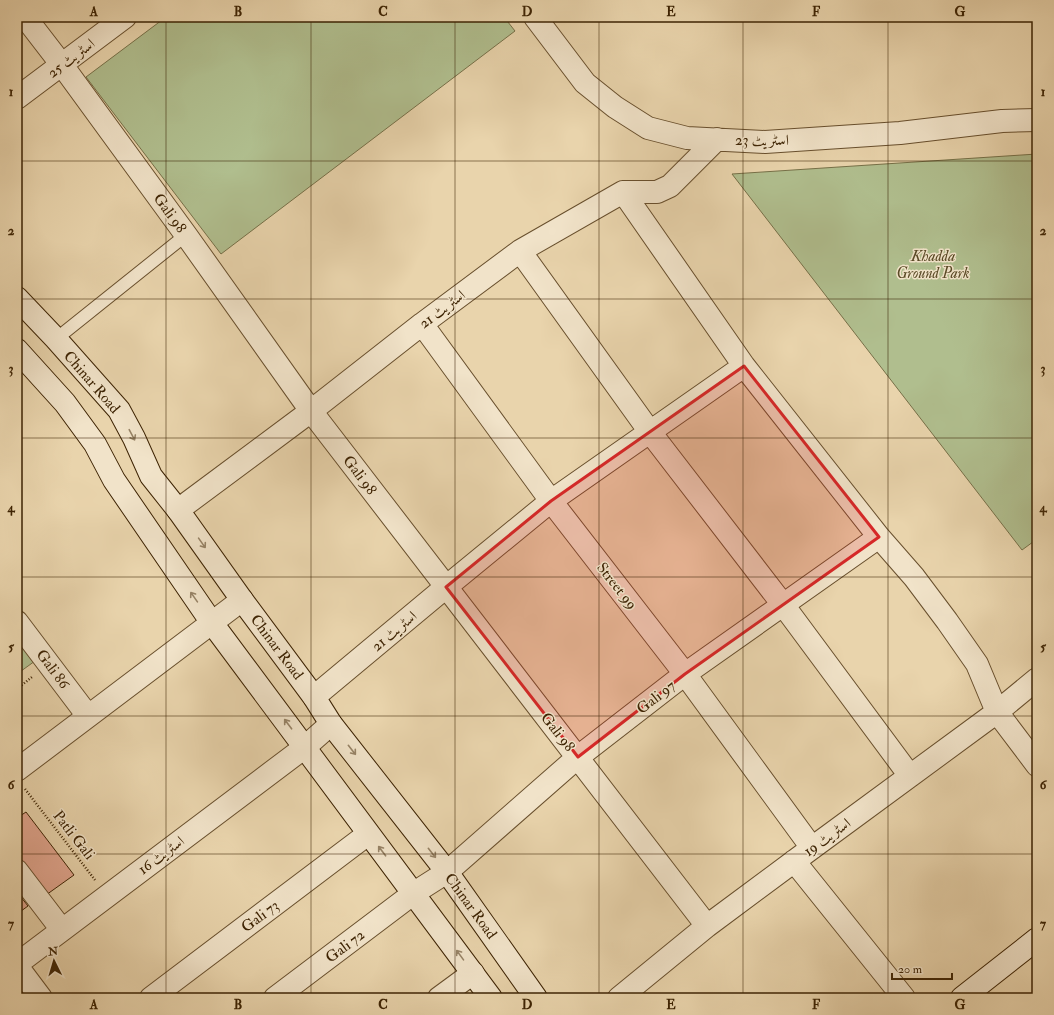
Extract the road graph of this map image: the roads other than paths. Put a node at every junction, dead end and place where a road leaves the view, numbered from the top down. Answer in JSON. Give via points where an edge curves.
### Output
{"nodes":[{"id":1,"x":25,"y":17,"type":"edge"},
{"id":2,"x":535,"y":17,"type":"edge"},
{"id":3,"x":123,"y":18,"type":"edge"},
{"id":4,"x":62,"y":65,"type":"junction"},
{"id":5,"x":17,"y":98,"type":"edge"},
{"id":6,"x":1037,"y":120,"type":"edge"},
{"id":7,"x":717,"y":139,"type":"junction"},
{"id":8,"x":623,"y":192,"type":"junction"},
{"id":9,"x":186,"y":235,"type":"junction"},
{"id":10,"x":520,"y":251,"type":"junction"},
{"id":11,"x":17,"y":298,"type":"edge"},
{"id":12,"x":422,"y":324,"type":"junction"},
{"id":13,"x":56,"y":339,"type":"junction"},
{"id":14,"x":17,"y":350,"type":"edge"},
{"id":15,"x":744,"y":366,"type":"junction"},
{"id":16,"x":311,"y":411,"type":"junction"},
{"id":17,"x":650,"y":432,"type":"junction"},
{"id":18,"x":551,"y":501,"type":"junction"},
{"id":19,"x":178,"y":510,"type":"junction"},
{"id":20,"x":879,"y":537,"type":"junction"},
{"id":21,"x":446,"y":587,"type":"junction"},
{"id":22,"x":242,"y":600,"type":"junction"},
{"id":23,"x":784,"y":606,"type":"junction"},
{"id":24,"x":17,"y":622,"type":"edge"},
{"id":25,"x":212,"y":623,"type":"junction"},
{"id":26,"x":685,"y":674,"type":"junction"},
{"id":27,"x":1037,"y":679,"type":"edge"},
{"id":28,"x":314,"y":697,"type":"junction"},
{"id":29,"x":997,"y":712,"type":"junction"},
{"id":30,"x":88,"y":716,"type":"junction"},
{"id":31,"x":331,"y":724,"type":"junction"},
{"id":32,"x":305,"y":747,"type":"junction"},
{"id":33,"x":578,"y":757,"type":"junction"},
{"id":34,"x":1037,"y":765,"type":"edge"},
{"id":35,"x":910,"y":776,"type":"junction"},
{"id":36,"x":19,"y":778,"type":"edge"},
{"id":37,"x":368,"y":834,"type":"junction"},
{"id":38,"x":812,"y":848,"type":"junction"},
{"id":39,"x":794,"y":861,"type":"junction"},
{"id":40,"x":17,"y":871,"type":"edge"},
{"id":41,"x":447,"y":872,"type":"junction"},
{"id":42,"x":414,"y":893,"type":"junction"},
{"id":43,"x":706,"y":926,"type":"junction"},
{"id":44,"x":62,"y":930,"type":"junction"},
{"id":45,"x":1037,"y":939,"type":"edge"},
{"id":46,"x":17,"y":965,"type":"edge"},
{"id":47,"x":473,"y":973,"type":"junction"},
{"id":48,"x":41,"y":998,"type":"edge"},
{"id":49,"x":151,"y":998,"type":"edge"},
{"id":50,"x":275,"y":998,"type":"edge"},
{"id":51,"x":439,"y":998,"type":"edge"},
{"id":52,"x":491,"y":998,"type":"edge"},
{"id":53,"x":536,"y":998,"type":"edge"},
{"id":54,"x":619,"y":998,"type":"edge"},
{"id":55,"x":904,"y":998,"type":"edge"},
{"id":56,"x":962,"y":998,"type":"edge"}],
"edges":[{"from":1,"to":4,"type":"street","name":"Gali 98"},
{"from":2,"to":7,"type":"street","name":"اسٹریٹ 23","via":[[585,83],[616,107],[648,128],[687,138]]},
{"from":3,"to":4,"type":"street","name":"اسٹریٹ 25"},
{"from":4,"to":5,"type":"street","name":"اسٹریٹ 25"},
{"from":4,"to":9,"type":"street","name":"Gali 98"},
{"from":6,"to":7,"type":"street","name":"اسٹریٹ 23","via":[[765,142]]},
{"from":7,"to":8,"type":"street","name":"اسٹریٹ 21","via":[[670,186],[657,192]]},
{"from":8,"to":10,"type":"street","name":"اسٹریٹ 21"},
{"from":8,"to":15,"type":"street"},
{"from":9,"to":13,"type":"lane"},
{"from":9,"to":16,"type":"street","name":"Gali 98"},
{"from":10,"to":12,"type":"street","name":"اسٹریٹ 21"},
{"from":10,"to":17,"type":"street"},
{"from":11,"to":13,"type":"street","name":"Chinar Road"},
{"from":12,"to":16,"type":"street","name":"اسٹریٹ 21"},
{"from":12,"to":18,"type":"street","name":"Street 99"},
{"from":13,"to":19,"type":"street","name":"Chinar Road","one_way":true,"via":[[119,410],[151,476]]},
{"from":25,"to":14,"type":"street","one_way":true,"via":[[114,480],[95,444],[65,403]]},
{"from":15,"to":17,"type":"street","name":"اسٹریٹ 21"},
{"from":15,"to":20,"type":"street"},
{"from":16,"to":19,"type":"street","name":"اسٹریٹ 21"},
{"from":16,"to":21,"type":"street","name":"Gali 98"},
{"from":17,"to":18,"type":"street","name":"اسٹریٹ 21"},
{"from":17,"to":23,"type":"street"},
{"from":18,"to":21,"type":"street","name":"اسٹریٹ 21"},
{"from":18,"to":26,"type":"street","name":"Street 99"},
{"from":19,"to":22,"type":"street","name":"Chinar Road","one_way":true},
{"from":20,"to":23,"type":"street","name":"Gali 97"},
{"from":20,"to":29,"type":"street","via":[[914,577],[977,664]]},
{"from":21,"to":28,"type":"street","name":"اسٹریٹ 21"},
{"from":21,"to":33,"type":"street","name":"Gali 98"},
{"from":22,"to":25,"type":"street"},
{"from":22,"to":28,"type":"street","name":"Chinar Road"},
{"from":23,"to":26,"type":"street","name":"Gali 97"},
{"from":23,"to":35,"type":"street"},
{"from":24,"to":30,"type":"street","name":"Gali 86"},
{"from":25,"to":30,"type":"street"},
{"from":32,"to":25,"type":"street","one_way":true},
{"from":26,"to":33,"type":"street","name":"Gali 97"},
{"from":26,"to":38,"type":"street","name":"Street 99"},
{"from":27,"to":29,"type":"street","name":"اسٹریٹ 19"},
{"from":28,"to":31,"type":"street","name":"Chinar Road"},
{"from":29,"to":34,"type":"street"},
{"from":29,"to":35,"type":"street","name":"اسٹریٹ 19"},
{"from":30,"to":36,"type":"street"},
{"from":31,"to":32,"type":"street","name":"اسٹریٹ 16"},
{"from":31,"to":41,"type":"street","name":"Chinar Road","one_way":true},
{"from":32,"to":37,"type":"street"},
{"from":32,"to":44,"type":"street","name":"اسٹریٹ 16"},
{"from":33,"to":41,"type":"street","name":"Gali 97"},
{"from":33,"to":43,"type":"street","name":"Gali 98"},
{"from":35,"to":38,"type":"street","name":"اسٹریٹ 19"},
{"from":42,"to":37,"type":"street","one_way":true},
{"from":37,"to":49,"type":"street","name":"Gali 73"},
{"from":38,"to":39,"type":"street","name":"اسٹریٹ 19"},
{"from":39,"to":43,"type":"street","name":"اسٹریٹ 19"},
{"from":39,"to":55,"type":"street"},
{"from":40,"to":44,"type":"street"},
{"from":41,"to":42,"type":"street","name":"Gali 72"},
{"from":41,"to":53,"type":"street","name":"Chinar Road"},
{"from":47,"to":42,"type":"street","one_way":true},
{"from":42,"to":50,"type":"street","name":"Gali 72"},
{"from":43,"to":54,"type":"street","name":"اسٹریٹ 19"},
{"from":44,"to":46,"type":"street","name":"اسٹریٹ 16"},
{"from":45,"to":56,"type":"street"},
{"from":46,"to":48,"type":"street"},
{"from":47,"to":51,"type":"street"},
{"from":47,"to":52,"type":"street"}]}
